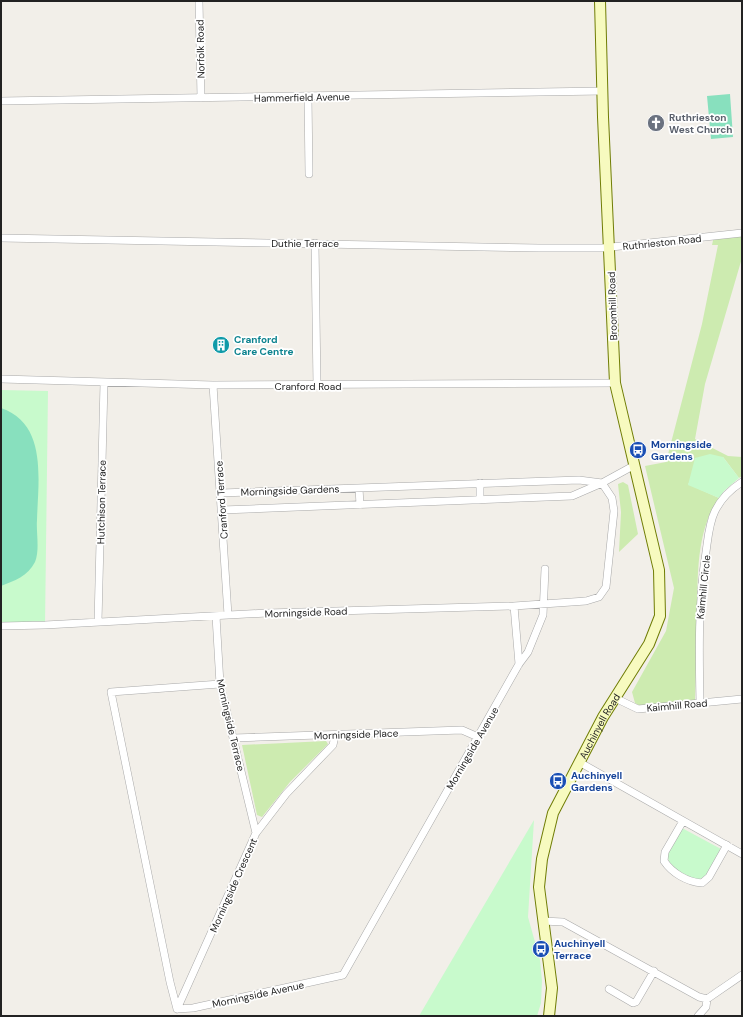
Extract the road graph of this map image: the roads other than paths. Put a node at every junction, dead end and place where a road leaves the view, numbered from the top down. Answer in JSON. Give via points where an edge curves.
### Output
{"nodes":[{"id":1,"x":199,"y":1,"type":"edge"},
{"id":2,"x":600,"y":1,"type":"edge"},
{"id":3,"x":603,"y":92,"type":"junction"},
{"id":4,"x":308,"y":97,"type":"junction"},
{"id":5,"x":201,"y":98,"type":"junction"},
{"id":6,"x":1,"y":101,"type":"edge"},
{"id":7,"x":309,"y":174,"type":"dead end"},
{"id":8,"x":742,"y":233,"type":"edge"},
{"id":9,"x":1,"y":238,"type":"edge"},
{"id":10,"x":315,"y":243,"type":"junction"},
{"id":11,"x":609,"y":247,"type":"junction"},
{"id":12,"x":1,"y":379,"type":"edge"},
{"id":13,"x":104,"y":383,"type":"junction"},
{"id":14,"x":615,"y":383,"type":"junction"},
{"id":15,"x":213,"y":385,"type":"junction"},
{"id":16,"x":317,"y":386,"type":"junction"},
{"id":17,"x":633,"y":466,"type":"junction"},
{"id":18,"x":742,"y":482,"type":"edge"},
{"id":19,"x":480,"y":483,"type":"junction"},
{"id":20,"x":602,"y":483,"type":"junction"},
{"id":21,"x":359,"y":488,"type":"junction"},
{"id":22,"x":221,"y":493,"type":"junction"},
{"id":23,"x":480,"y":500,"type":"junction"},
{"id":24,"x":360,"y":505,"type":"junction"},
{"id":25,"x":222,"y":510,"type":"junction"},
{"id":26,"x":545,"y":569,"type":"dead end"},
{"id":27,"x":545,"y":604,"type":"junction"},
{"id":28,"x":514,"y":606,"type":"junction"},
{"id":29,"x":228,"y":615,"type":"junction"},
{"id":30,"x":216,"y":616,"type":"junction"},
{"id":31,"x":98,"y":622,"type":"junction"},
{"id":32,"x":1,"y":626,"type":"edge"},
{"id":33,"x":519,"y":664,"type":"junction"},
{"id":34,"x":220,"y":684,"type":"junction"},
{"id":35,"x":614,"y":698,"type":"junction"},
{"id":36,"x":742,"y":699,"type":"edge"},
{"id":37,"x":700,"y":704,"type":"junction"},
{"id":38,"x":335,"y":736,"type":"junction"},
{"id":39,"x":478,"y":737,"type":"junction"},
{"id":40,"x":233,"y":738,"type":"junction"},
{"id":41,"x":579,"y":762,"type":"junction"},
{"id":42,"x":683,"y":821,"type":"junction"},
{"id":43,"x":256,"y":833,"type":"junction"},
{"id":44,"x":726,"y":845,"type":"junction"},
{"id":45,"x":742,"y":854,"type":"edge"},
{"id":46,"x":543,"y":921,"type":"junction"},
{"id":47,"x":654,"y":972,"type":"junction"},
{"id":48,"x":742,"y":975,"type":"edge"},
{"id":49,"x":609,"y":989,"type":"dead end"},
{"id":50,"x":707,"y":998,"type":"junction"},
{"id":51,"x":177,"y":1009,"type":"junction"},
{"id":52,"x":549,"y":1016,"type":"edge"},
{"id":53,"x":698,"y":1016,"type":"edge"}],
"edges":[{"from":1,"to":5,"type":"street","name":"Norfolk Road"},
{"from":2,"to":3,"type":"street","name":"Broomhill Road"},
{"from":3,"to":4,"type":"street","name":"Hammerfield Avenue"},
{"from":3,"to":11,"type":"street","name":"Broomhill Road"},
{"from":4,"to":5,"type":"street","name":"Hammerfield Avenue"},
{"from":4,"to":7,"type":"street"},
{"from":5,"to":6,"type":"street","name":"Hammerfield Avenue"},
{"from":8,"to":11,"type":"street","name":"Ruthrieston Road"},
{"from":9,"to":10,"type":"street","name":"Duthie Terrace"},
{"from":10,"to":11,"type":"street","name":"Duthie Terrace"},
{"from":10,"to":16,"type":"street"},
{"from":11,"to":14,"type":"street","name":"Broomhill Road"},
{"from":12,"to":13,"type":"street","name":"Cranford Road"},
{"from":13,"to":15,"type":"street","name":"Cranford Road"},
{"from":13,"to":31,"type":"street","name":"Hutchison Terrace"},
{"from":14,"to":16,"type":"street","name":"Cranford Road"},
{"from":14,"to":17,"type":"street","name":"Broomhill Road"},
{"from":15,"to":16,"type":"street","name":"Cranford Road"},
{"from":15,"to":22,"type":"street","name":"Cranford Terrace"},
{"from":17,"to":20,"type":"street"},
{"from":17,"to":35,"type":"street","name":"Auchinyell Road","via":[[659,570],[660,616],[649,644]]},
{"from":18,"to":37,"type":"street","name":"Kaimhill Circle","via":[[725,496],[710,523],[699,617]]},
{"from":19,"to":20,"type":"street","name":"Morningside Gardens","via":[[579,480]]},
{"from":19,"to":21,"type":"street","name":"Morningside Gardens"},
{"from":19,"to":23,"type":"street"},
{"from":20,"to":23,"type":"street","name":"Morningside Gardens","via":[[572,496]]},
{"from":20,"to":27,"type":"street","name":"Morningside Road","via":[[612,498],[614,511],[606,587],[599,597],[586,601]]},
{"from":21,"to":22,"type":"street","name":"Morningside Gardens"},
{"from":21,"to":24,"type":"street"},
{"from":22,"to":25,"type":"street","name":"Cranford Terrace"},
{"from":23,"to":24,"type":"street","name":"Morningside Gardens"},
{"from":24,"to":25,"type":"street","name":"Morningside Gardens"},
{"from":25,"to":29,"type":"street","name":"Cranford Terrace"},
{"from":26,"to":27,"type":"street","name":"Morningside Avenue"},
{"from":27,"to":28,"type":"street","name":"Morningside Road"},
{"from":27,"to":33,"type":"street","name":"Morningside Avenue","via":[[531,645]]},
{"from":28,"to":29,"type":"street","name":"Morningside Road"},
{"from":28,"to":33,"type":"street"},
{"from":29,"to":30,"type":"street","name":"Morningside Road"},
{"from":30,"to":31,"type":"street","name":"Morningside Road"},
{"from":30,"to":34,"type":"street","name":"Morningside Terrace"},
{"from":31,"to":32,"type":"street","name":"Morningside Road"},
{"from":33,"to":39,"type":"street","name":"Morningside Avenue"},
{"from":34,"to":40,"type":"street","name":"Morningside Terrace"},
{"from":34,"to":51,"type":"street","via":[[111,692]]},
{"from":35,"to":37,"type":"street","name":"Kaimhill Road","via":[[638,709]]},
{"from":35,"to":41,"type":"street","name":"Auchinyell Road"},
{"from":36,"to":37,"type":"street","name":"Kaimhill Road"},
{"from":38,"to":39,"type":"street","name":"Morningside Place","via":[[462,730]]},
{"from":38,"to":40,"type":"street","name":"Morningside Place"},
{"from":38,"to":43,"type":"street","name":"Morningside Crescent","via":[[333,745],[286,794]]},
{"from":39,"to":51,"type":"street","name":"Morningside Avenue","via":[[343,974],[193,1008]]},
{"from":40,"to":43,"type":"street","name":"Morningside Terrace"},
{"from":41,"to":42,"type":"street"},
{"from":41,"to":46,"type":"street","name":"Auchinyell Road","via":[[554,813],[542,859],[539,887]]},
{"from":42,"to":44,"type":"street"},
{"from":42,"to":44,"type":"street","via":[[665,852],[664,861],[670,870],[693,882],[702,883],[709,877]]},
{"from":43,"to":51,"type":"street","name":"Morningside Crescent"},
{"from":44,"to":45,"type":"street"},
{"from":46,"to":47,"type":"street","via":[[563,922]]},
{"from":46,"to":52,"type":"street","name":"Auchinyell Road","via":[[552,988]]},
{"from":47,"to":49,"type":"street","via":[[636,1002],[633,1003]]},
{"from":47,"to":50,"type":"street","via":[[699,997]]},
{"from":48,"to":50,"type":"street"},
{"from":50,"to":53,"type":"street","via":[[706,1007]]}]}
